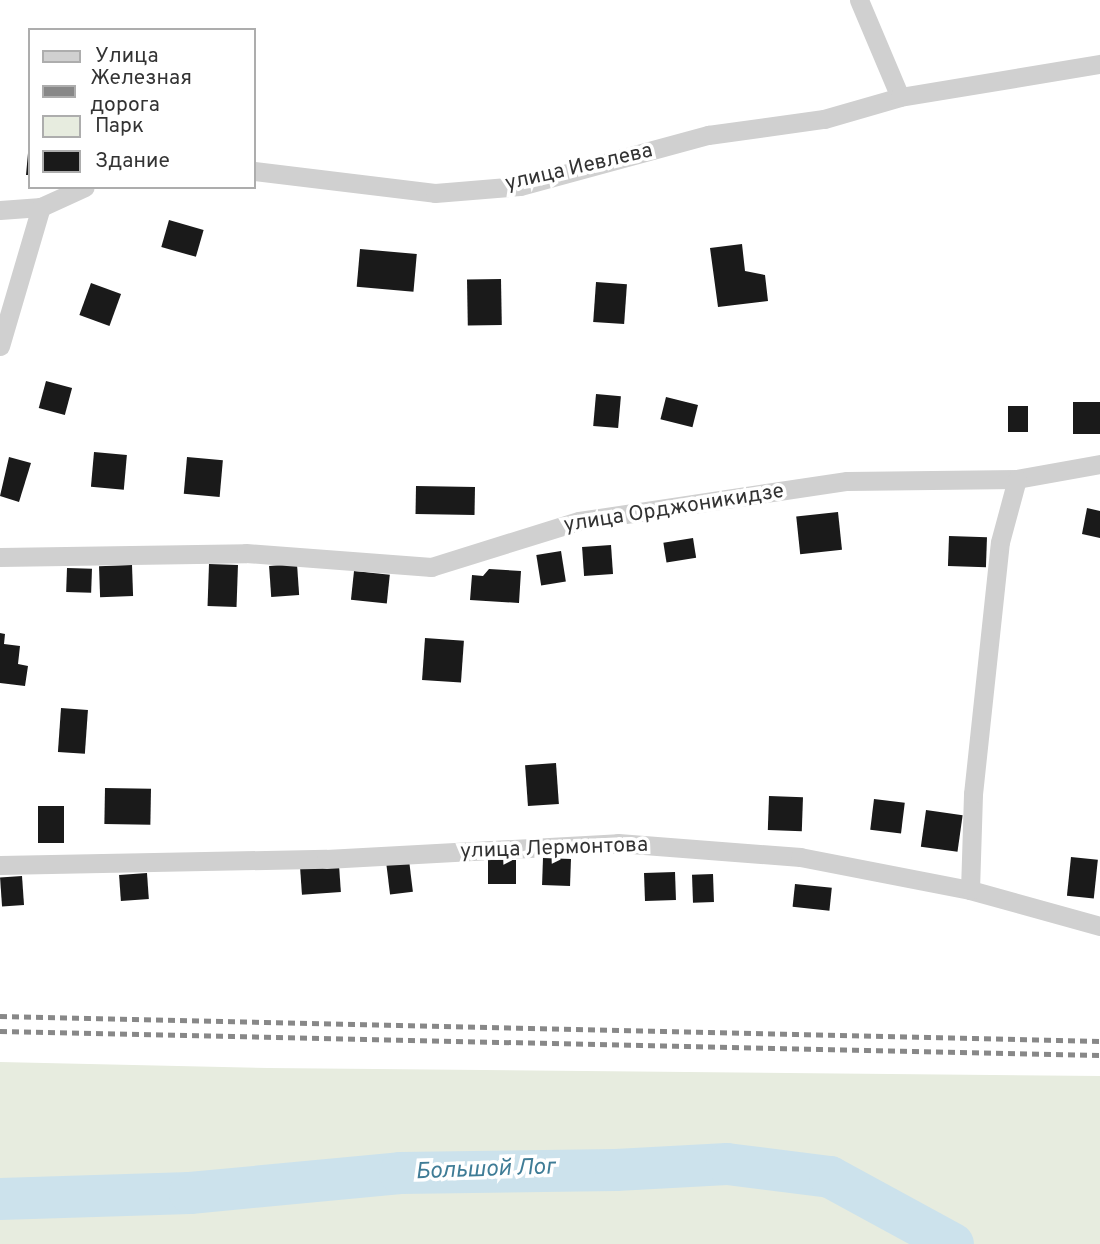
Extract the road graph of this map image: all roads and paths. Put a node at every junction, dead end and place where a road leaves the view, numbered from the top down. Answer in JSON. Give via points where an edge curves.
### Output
{"nodes":[{"id":1,"x":859,"y":0,"type":"edge"},
{"id":2,"x":1100,"y":65,"type":"edge"},
{"id":3,"x":900,"y":97,"type":"junction"},
{"id":4,"x":256,"y":171,"type":"edge"},
{"id":5,"x":81,"y":189,"type":"edge"},
{"id":6,"x":41,"y":207,"type":"junction"},
{"id":7,"x":0,"y":210,"type":"edge"},
{"id":8,"x":0,"y":345,"type":"edge"},
{"id":9,"x":1100,"y":464,"type":"edge"},
{"id":10,"x":1017,"y":480,"type":"junction"},
{"id":11,"x":0,"y":557,"type":"edge"},
{"id":12,"x":0,"y":865,"type":"edge"},
{"id":13,"x":970,"y":890,"type":"junction"},
{"id":14,"x":1100,"y":926,"type":"edge"}],
"edges":[{"from":1,"to":3,"type":"street"},
{"from":2,"to":3,"type":"street","name":"улица Иевлева"},
{"from":3,"to":4,"type":"street","name":"улица Иевлева","via":[[824,119],[708,135],[520,186],[435,192]]},
{"from":5,"to":6,"type":"street"},
{"from":6,"to":7,"type":"street"},
{"from":6,"to":8,"type":"street"},
{"from":9,"to":10,"type":"street","name":"улица Орджоникидзе"},
{"from":10,"to":11,"type":"street","name":"улица Орджоникидзе","via":[[848,481],[579,520],[431,567],[246,553]]},
{"from":10,"to":13,"type":"street","via":[[999,555],[973,794]]},
{"from":12,"to":13,"type":"street","name":"улица Лермонтова","via":[[326,859],[618,843],[800,857]]},
{"from":13,"to":14,"type":"street","name":"улица Лермонтова"}]}
